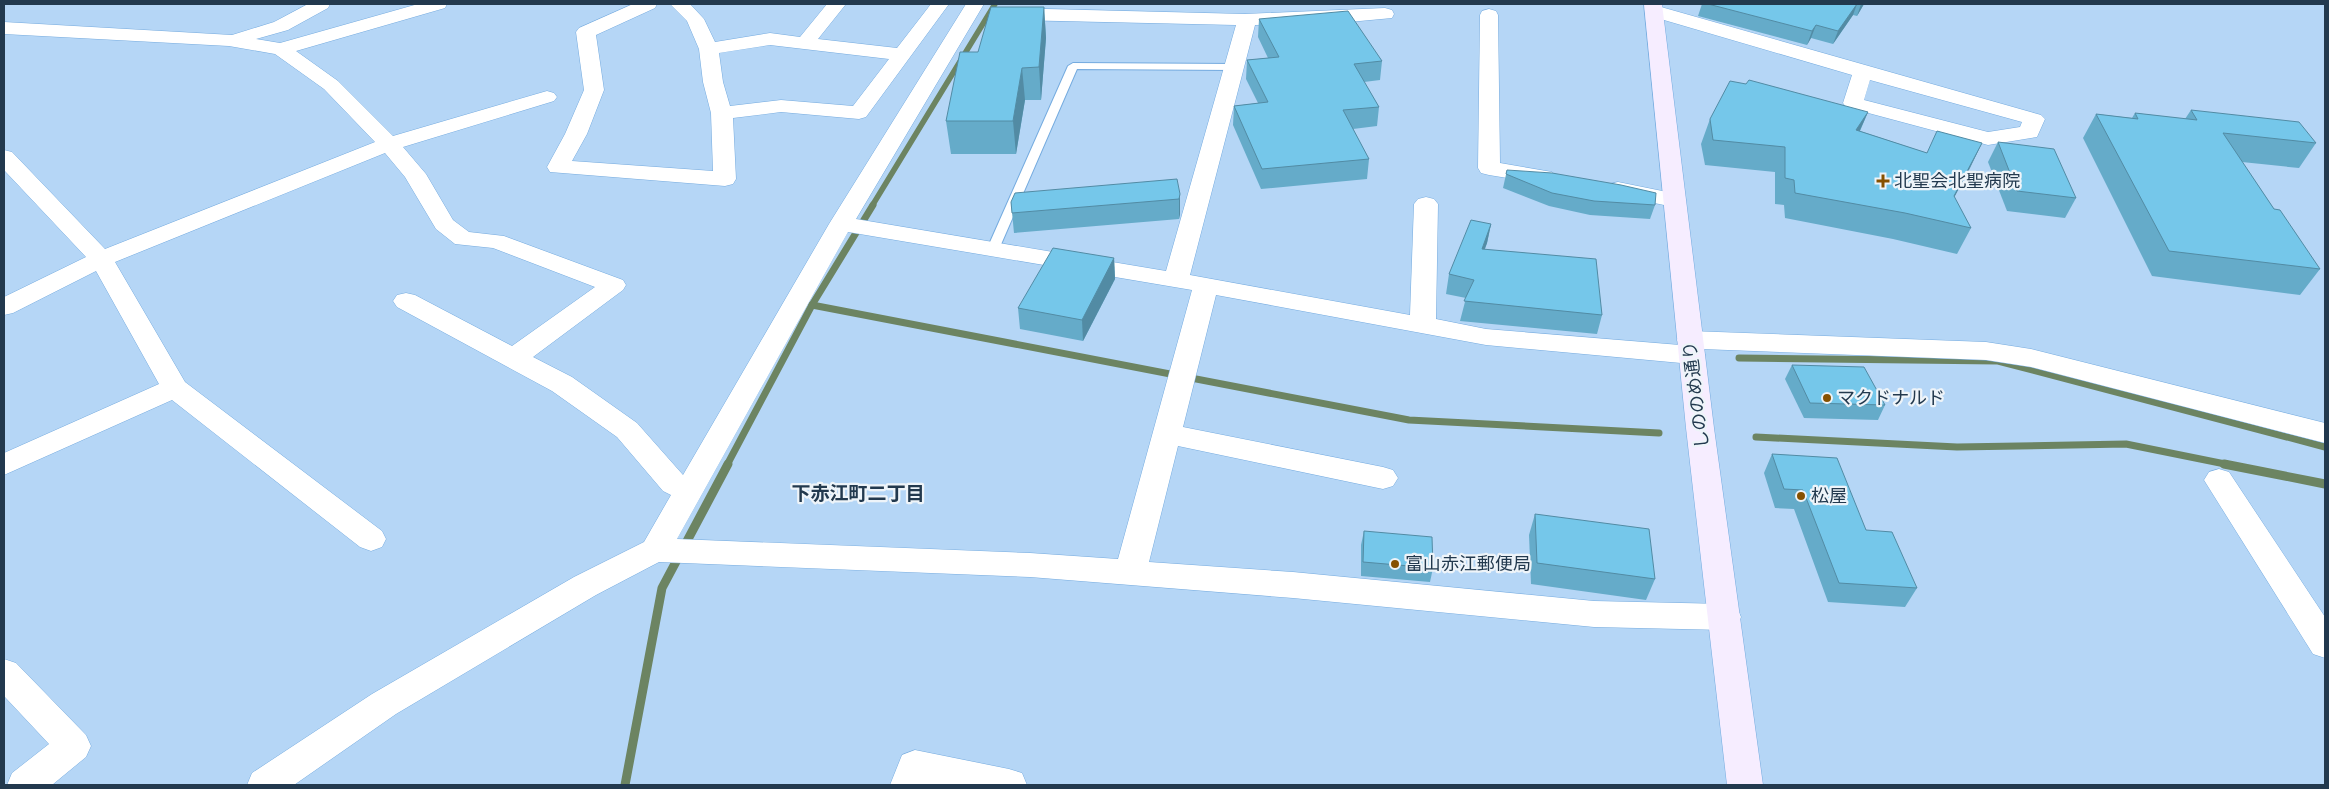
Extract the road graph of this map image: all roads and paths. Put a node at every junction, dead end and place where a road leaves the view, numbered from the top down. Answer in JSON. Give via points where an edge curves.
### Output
{"nodes":[{"id":1,"x":321,"y":4,"type":"edge"},
{"id":2,"x":438,"y":4,"type":"edge"},
{"id":3,"x":648,"y":4,"type":"edge"},
{"id":4,"x":679,"y":4,"type":"edge"},
{"id":5,"x":838,"y":4,"type":"edge"},
{"id":6,"x":940,"y":4,"type":"edge"},
{"id":7,"x":975,"y":4,"type":"edge"},
{"id":8,"x":1383,"y":7,"type":"edge"},
{"id":9,"x":1653,"y":7,"type":"edge"},
{"id":10,"x":1129,"y":10,"type":"edge"},
{"id":11,"x":1011,"y":14,"type":"edge"},
{"id":12,"x":1489,"y":15,"type":"dead end"},
{"id":13,"x":1247,"y":20,"type":"junction"},
{"id":14,"x":4,"y":28,"type":"edge"},
{"id":15,"x":228,"y":40,"type":"junction"},
{"id":16,"x":805,"y":43,"type":"junction"},
{"id":17,"x":281,"y":49,"type":"junction"},
{"id":18,"x":709,"y":49,"type":"junction"},
{"id":19,"x":902,"y":55,"type":"junction"},
{"id":20,"x":1234,"y":67,"type":"junction"},
{"id":21,"x":1864,"y":72,"type":"junction"},
{"id":22,"x":547,"y":97,"type":"dead end"},
{"id":23,"x":722,"y":113,"type":"junction"},
{"id":24,"x":389,"y":144,"type":"junction"},
{"id":25,"x":4,"y":157,"type":"edge"},
{"id":26,"x":1564,"y":180,"type":"edge"},
{"id":27,"x":1602,"y":186,"type":"edge"},
{"id":28,"x":1674,"y":200,"type":"junction"},
{"id":29,"x":1426,"y":204,"type":"dead end"},
{"id":30,"x":853,"y":226,"type":"junction"},
{"id":31,"x":993,"y":250,"type":"junction"},
{"id":32,"x":101,"y":259,"type":"junction"},
{"id":33,"x":1176,"y":280,"type":"junction"},
{"id":34,"x":1206,"y":285,"type":"junction"},
{"id":35,"x":406,"y":301,"type":"dead end"},
{"id":36,"x":4,"y":306,"type":"edge"},
{"id":37,"x":1423,"y":325,"type":"junction"},
{"id":38,"x":1691,"y":348,"type":"junction"},
{"id":39,"x":513,"y":359,"type":"junction"},
{"id":40,"x":175,"y":388,"type":"junction"},
{"id":41,"x":2325,"y":433,"type":"edge"},
{"id":42,"x":1168,"y":434,"type":"junction"},
{"id":43,"x":4,"y":465,"type":"edge"},
{"id":44,"x":1382,"y":478,"type":"dead end"},
{"id":45,"x":2219,"y":480,"type":"dead end"},
{"id":46,"x":689,"y":491,"type":"junction"},
{"id":47,"x":371,"y":539,"type":"dead end"},
{"id":48,"x":674,"y":551,"type":"junction"},
{"id":49,"x":1130,"y":574,"type":"junction"},
{"id":50,"x":1725,"y":617,"type":"junction"},
{"id":51,"x":2325,"y":644,"type":"edge"},
{"id":52,"x":4,"y":673,"type":"edge"},
{"id":53,"x":25,"y":785,"type":"edge"},
{"id":54,"x":265,"y":785,"type":"edge"},
{"id":55,"x":908,"y":785,"type":"edge"},
{"id":56,"x":1009,"y":785,"type":"edge"},
{"id":57,"x":1745,"y":785,"type":"edge"}],
"edges":[{"from":1,"to":15,"type":"street","via":[[281,26]]},
{"from":2,"to":17,"type":"street"},
{"from":3,"to":23,"type":"street","via":[[586,32],[594,90],[558,167],[725,179]]},
{"from":4,"to":18,"type":"street","via":[[695,19]]},
{"from":5,"to":16,"type":"street"},
{"from":6,"to":19,"type":"street"},
{"from":7,"to":30,"type":"street"},
{"from":8,"to":13,"type":"street","via":[[1329,19]]},
{"from":9,"to":21,"type":"street"},
{"from":9,"to":28,"type":"main road","name":"しののめ通り"},
{"from":10,"to":11,"type":"street"},
{"from":10,"to":13,"type":"street"},
{"from":12,"to":26,"type":"street","via":[[1489,168]]},
{"from":13,"to":20,"type":"street"},
{"from":14,"to":15,"type":"street"},
{"from":15,"to":17,"type":"street"},
{"from":16,"to":18,"type":"street","via":[[770,39]]},
{"from":16,"to":19,"type":"street"},
{"from":17,"to":24,"type":"street","via":[[331,85]]},
{"from":18,"to":23,"type":"street","via":[[713,82]]},
{"from":19,"to":23,"type":"street","via":[[859,113],[781,106]]},
{"from":20,"to":31,"type":"lane","via":[[1073,66]]},
{"from":20,"to":33,"type":"street"},
{"from":21,"to":21,"type":"street","via":[[1853,102],[1988,139],[2029,132],[2034,119]]},
{"from":22,"to":24,"type":"street"},
{"from":24,"to":32,"type":"street"},
{"from":24,"to":39,"type":"street","via":[[415,174],[444,224],[463,239],[496,241],[614,285]]},
{"from":25,"to":32,"type":"street"},
{"from":27,"to":28,"type":"street"},
{"from":28,"to":38,"type":"main road","name":"しののめ通り"},
{"from":29,"to":37,"type":"street"},
{"from":30,"to":31,"type":"street"},
{"from":30,"to":46,"type":"street"},
{"from":31,"to":33,"type":"street"},
{"from":32,"to":36,"type":"street"},
{"from":32,"to":40,"type":"street"},
{"from":33,"to":34,"type":"street"},
{"from":34,"to":37,"type":"street"},
{"from":34,"to":42,"type":"street"},
{"from":35,"to":39,"type":"street"},
{"from":37,"to":38,"type":"street","via":[[1486,337]]},
{"from":38,"to":41,"type":"street","via":[[1986,351],[2031,358]]},
{"from":38,"to":50,"type":"main road","name":"しののめ通り"},
{"from":39,"to":46,"type":"street","via":[[562,384],[627,430],[673,483]]},
{"from":40,"to":43,"type":"street"},
{"from":40,"to":47,"type":"street"},
{"from":42,"to":44,"type":"street"},
{"from":42,"to":49,"type":"street"},
{"from":45,"to":51,"type":"street"},
{"from":46,"to":48,"type":"street"},
{"from":48,"to":49,"type":"street","via":[[1030,565]]},
{"from":48,"to":54,"type":"street","via":[[585,586],[384,704]]},
{"from":49,"to":50,"type":"street","via":[[1293,585],[1594,614]]},
{"from":50,"to":57,"type":"main road","name":"しののめ通り"},
{"from":52,"to":53,"type":"street","via":[[73,746]]},
{"from":55,"to":56,"type":"street","via":[[915,766]]}]}
